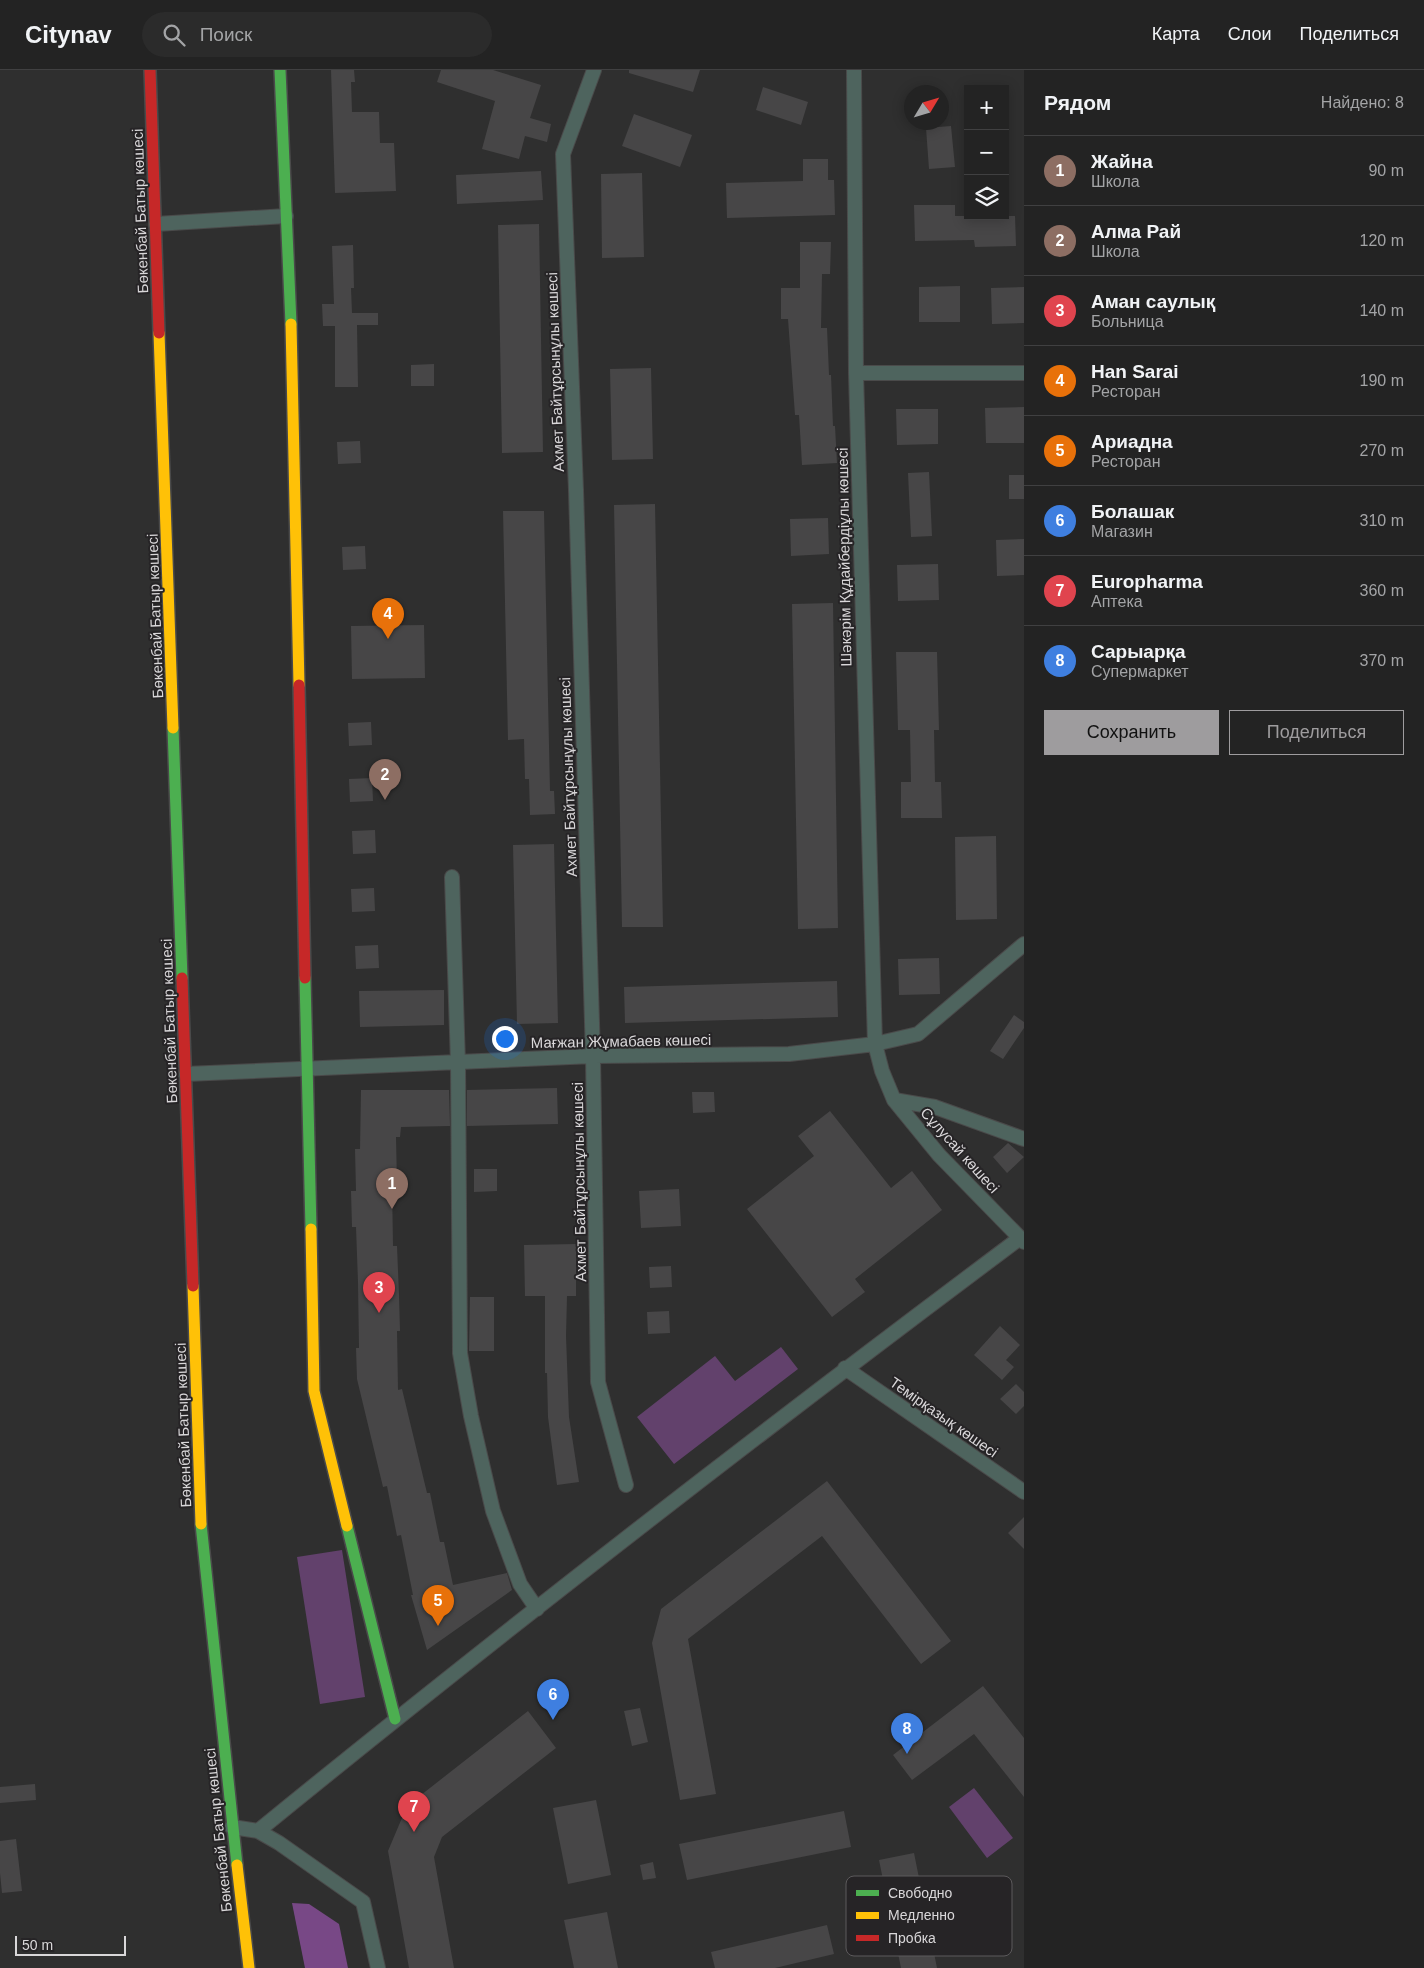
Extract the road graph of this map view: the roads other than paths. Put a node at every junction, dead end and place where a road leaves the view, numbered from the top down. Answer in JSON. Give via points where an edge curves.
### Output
{"nodes":[{"id":1,"x":150,"y":70,"type":"edge"},
{"id":2,"x":280,"y":70,"type":"edge"},
{"id":3,"x":594,"y":70,"type":"edge"},
{"id":4,"x":851,"y":71,"type":"edge"},
{"id":5,"x":286,"y":216,"type":"junction"},
{"id":6,"x":156,"y":224,"type":"junction"},
{"id":7,"x":856,"y":373,"type":"junction"},
{"id":8,"x":1024,"y":373,"type":"edge"},
{"id":9,"x":452,"y":877,"type":"dead end"},
{"id":10,"x":1024,"y":944,"type":"edge"},
{"id":11,"x":875,"y":1044,"type":"junction"},
{"id":12,"x":593,"y":1056,"type":"junction"},
{"id":13,"x":458,"y":1062,"type":"junction"},
{"id":14,"x":306,"y":1070,"type":"junction"},
{"id":15,"x":186,"y":1074,"type":"junction"},
{"id":16,"x":894,"y":1100,"type":"junction"},
{"id":17,"x":1024,"y":1139,"type":"edge"},
{"id":18,"x":1022,"y":1240,"type":"edge"},
{"id":19,"x":845,"y":1368,"type":"junction"},
{"id":20,"x":626,"y":1485,"type":"dead end"},
{"id":21,"x":1024,"y":1492,"type":"edge"},
{"id":22,"x":537,"y":1609,"type":"junction"},
{"id":23,"x":395,"y":1719,"type":"junction"},
{"id":24,"x":232,"y":1827,"type":"junction"},
{"id":25,"x":258,"y":1831,"type":"junction"},
{"id":26,"x":249,"y":1968,"type":"edge"},
{"id":27,"x":378,"y":1968,"type":"edge"}],
"edges":[{"from":1,"to":6,"type":"main road","name":"Бөкенбай Батыр көшесі"},
{"from":2,"to":5,"type":"main road"},
{"from":3,"to":12,"type":"street","name":"Ахмет Байтұрсынұлы көшесі","via":[[563,154]]},
{"from":4,"to":7,"type":"street","name":"Шәкәрім Құдайбердіұлы көшесі"},
{"from":5,"to":6,"type":"street"},
{"from":5,"to":14,"type":"main road","via":[[292,356]]},
{"from":6,"to":15,"type":"main road","name":"Бөкенбай Батыр көшесі"},
{"from":7,"to":8,"type":"street"},
{"from":7,"to":11,"type":"street","name":"Шәкәрім Құдайбердіұлы көшесі"},
{"from":9,"to":13,"type":"street"},
{"from":10,"to":11,"type":"street","name":"Мағжан Жұмабаев көшесі","via":[[918,1034]]},
{"from":11,"to":12,"type":"street","name":"Мағжан Жұмабаев көшесі","via":[[789,1054]]},
{"from":11,"to":16,"type":"street","name":"Сұлусай көшесі"},
{"from":12,"to":13,"type":"street","name":"Мағжан Жұмабаев көшесі"},
{"from":12,"to":20,"type":"street","name":"Ахмет Байтұрсынұлы көшесі","via":[[598,1382]]},
{"from":13,"to":14,"type":"street","name":"Мағжан Жұмабаев көшесі"},
{"from":13,"to":22,"type":"street","via":[[460,1353],[493,1510],[520,1584]]},
{"from":14,"to":15,"type":"street","name":"Мағжан Жұмабаев көшесі"},
{"from":14,"to":23,"type":"main road","via":[[314,1391]]},
{"from":15,"to":24,"type":"main road","name":"Бөкенбай Батыр көшесі","via":[[201,1528]]},
{"from":16,"to":17,"type":"street","via":[[935,1106]]},
{"from":16,"to":18,"type":"street","name":"Сұлусай көшесі","via":[[939,1155]]},
{"from":18,"to":19,"type":"street"},
{"from":19,"to":21,"type":"street","name":"Темірқазық көшесі"},
{"from":19,"to":22,"type":"street"},
{"from":22,"to":23,"type":"street"},
{"from":23,"to":25,"type":"street"},
{"from":24,"to":25,"type":"street"},
{"from":24,"to":26,"type":"main road","name":"Бөкенбай Батыр көшесі"},
{"from":25,"to":27,"type":"street","via":[[363,1902]]}]}
